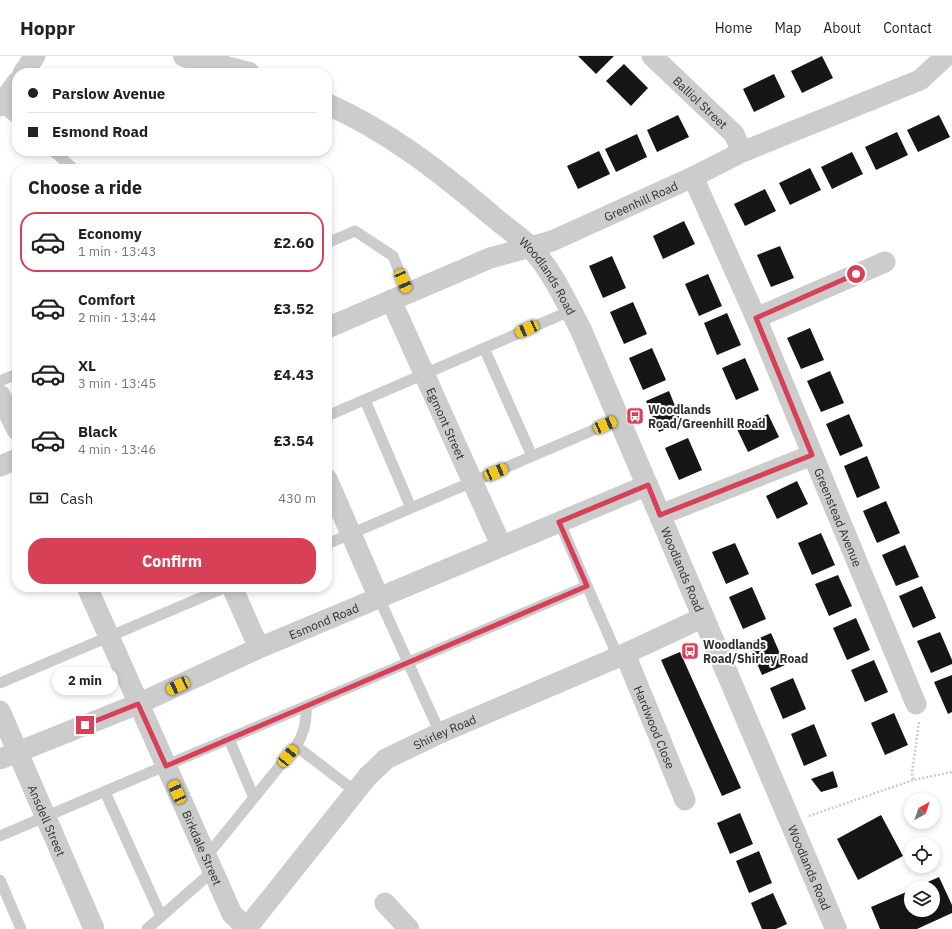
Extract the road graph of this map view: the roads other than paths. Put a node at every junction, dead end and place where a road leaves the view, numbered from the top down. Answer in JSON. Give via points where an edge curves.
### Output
{"nodes":[{"id":1,"x":35,"y":56,"type":"edge"},
{"id":2,"x":184,"y":56,"type":"edge"},
{"id":3,"x":652,"y":56,"type":"edge"},
{"id":4,"x":946,"y":56,"type":"edge"},
{"id":5,"x":27,"y":68,"type":"edge"},
{"id":6,"x":230,"y":68,"type":"edge"},
{"id":7,"x":12,"y":89,"type":"edge"},
{"id":8,"x":0,"y":106,"type":"edge"},
{"id":9,"x":332,"y":106,"type":"edge"},
{"id":10,"x":12,"y":115,"type":"edge"},
{"id":11,"x":742,"y":152,"type":"junction"},
{"id":12,"x":59,"y":156,"type":"edge"},
{"id":13,"x":68,"y":164,"type":"edge"},
{"id":14,"x":693,"y":177,"type":"junction"},
{"id":15,"x":332,"y":241,"type":"edge"},
{"id":16,"x":530,"y":247,"type":"junction"},
{"id":17,"x":885,"y":262,"type":"dead end"},
{"id":18,"x":400,"y":296,"type":"junction"},
{"id":19,"x":570,"y":311,"type":"junction"},
{"id":20,"x":756,"y":318,"type":"junction"},
{"id":21,"x":332,"y":326,"type":"edge"},
{"id":22,"x":484,"y":348,"type":"junction"},
{"id":23,"x":424,"y":374,"type":"junction"},
{"id":24,"x":12,"y":376,"type":"edge"},
{"id":25,"x":0,"y":381,"type":"edge"},
{"id":26,"x":0,"y":395,"type":"edge"},
{"id":27,"x":364,"y":400,"type":"junction"},
{"id":28,"x":332,"y":414,"type":"edge"},
{"id":29,"x":619,"y":419,"type":"junction"},
{"id":30,"x":12,"y":420,"type":"edge"},
{"id":31,"x":812,"y":455,"type":"junction"},
{"id":32,"x":532,"y":456,"type":"junction"},
{"id":33,"x":12,"y":461,"type":"edge"},
{"id":34,"x":0,"y":466,"type":"edge"},
{"id":35,"x":473,"y":482,"type":"junction"},
{"id":36,"x":648,"y":485,"type":"junction"},
{"id":37,"x":332,"y":490,"type":"edge"},
{"id":38,"x":411,"y":508,"type":"junction"},
{"id":39,"x":660,"y":515,"type":"junction"},
{"id":40,"x":559,"y":522,"type":"junction"},
{"id":41,"x":351,"y":533,"type":"junction"},
{"id":42,"x":332,"y":542,"type":"edge"},
{"id":43,"x":501,"y":545,"type":"junction"},
{"id":44,"x":587,"y":586,"type":"junction"},
{"id":45,"x":89,"y":592,"type":"edge"},
{"id":46,"x":214,"y":592,"type":"edge"},
{"id":47,"x":234,"y":592,"type":"edge"},
{"id":48,"x":379,"y":598,"type":"junction"},
{"id":49,"x":704,"y":617,"type":"junction"},
{"id":50,"x":108,"y":637,"type":"junction"},
{"id":51,"x":259,"y":648,"type":"junction"},
{"id":52,"x":621,"y":656,"type":"junction"},
{"id":53,"x":408,"y":663,"type":"junction"},
{"id":54,"x":0,"y":683,"type":"edge"},
{"id":55,"x":138,"y":704,"type":"junction"},
{"id":56,"x":916,"y":704,"type":"road end"},
{"id":57,"x":306,"y":706,"type":"junction"},
{"id":58,"x":0,"y":711,"type":"edge"},
{"id":59,"x":440,"y":733,"type":"junction"},
{"id":60,"x":229,"y":739,"type":"junction"},
{"id":61,"x":296,"y":746,"type":"junction"},
{"id":62,"x":9,"y":755,"type":"edge"},
{"id":63,"x":166,"y":766,"type":"junction"},
{"id":64,"x":105,"y":792,"type":"junction"},
{"id":65,"x":356,"y":792,"type":"junction"},
{"id":66,"x":254,"y":798,"type":"junction"},
{"id":67,"x":685,"y":800,"type":"dead end"},
{"id":68,"x":46,"y":817,"type":"junction"},
{"id":69,"x":0,"y":836,"type":"edge"},
{"id":70,"x":210,"y":864,"type":"junction"},
{"id":71,"x":0,"y":880,"type":"edge"},
{"id":72,"x":385,"y":903,"type":"dead end"},
{"id":73,"x":161,"y":916,"type":"junction"},
{"id":74,"x":247,"y":928,"type":"edge"},
{"id":75,"x":21,"y":929,"type":"edge"},
{"id":76,"x":94,"y":929,"type":"edge"},
{"id":77,"x":146,"y":929,"type":"edge"},
{"id":78,"x":409,"y":929,"type":"edge"},
{"id":79,"x":836,"y":929,"type":"edge"}],
"edges":[{"from":1,"to":5,"type":"street"},
{"from":2,"to":6,"type":"street"},
{"from":3,"to":11,"type":"street","name":"Balliol Street","via":[[734,134]]},
{"from":4,"to":11,"type":"street","name":"Greenhill Road","via":[[920,80]]},
{"from":7,"to":8,"type":"street"},
{"from":8,"to":10,"type":"lane"},
{"from":9,"to":16,"type":"street","name":"Woodlands Road","via":[[365,122],[421,158]]},
{"from":11,"to":14,"type":"street","name":"Greenhill Road"},
{"from":12,"to":13,"type":"lane"},
{"from":14,"to":16,"type":"street","name":"Greenhill Road","via":[[552,241]]},
{"from":14,"to":20,"type":"street","name":"Greenstead Avenue"},
{"from":15,"to":18,"type":"lane","via":[[355,231],[393,256]]},
{"from":16,"to":18,"type":"street","name":"Greenhill Road","via":[[490,258]]},
{"from":16,"to":19,"type":"street","name":"Woodlands Road"},
{"from":17,"to":20,"type":"street"},
{"from":18,"to":21,"type":"street","name":"Greenhill Road"},
{"from":18,"to":23,"type":"street","name":"Egmont Street"},
{"from":19,"to":22,"type":"lane"},
{"from":19,"to":29,"type":"street","name":"Woodlands Road","via":[[581,330]]},
{"from":20,"to":31,"type":"street","name":"Greenstead Avenue"},
{"from":22,"to":23,"type":"lane"},
{"from":22,"to":32,"type":"lane"},
{"from":23,"to":27,"type":"lane"},
{"from":23,"to":35,"type":"street","name":"Egmont Street"},
{"from":24,"to":25,"type":"lane"},
{"from":26,"to":30,"type":"street"},
{"from":27,"to":28,"type":"lane"},
{"from":27,"to":38,"type":"lane"},
{"from":29,"to":32,"type":"lane"},
{"from":29,"to":36,"type":"street","name":"Woodlands Road"},
{"from":31,"to":39,"type":"street"},
{"from":31,"to":56,"type":"street","name":"Greenstead Avenue"},
{"from":32,"to":35,"type":"lane"},
{"from":33,"to":34,"type":"street"},
{"from":35,"to":38,"type":"lane"},
{"from":35,"to":43,"type":"street","name":"Egmont Street"},
{"from":36,"to":39,"type":"street","name":"Woodlands Road"},
{"from":36,"to":40,"type":"street","name":"Esmond Road"},
{"from":37,"to":41,"type":"street"},
{"from":38,"to":41,"type":"lane"},
{"from":39,"to":49,"type":"street","name":"Woodlands Road"},
{"from":40,"to":43,"type":"street","name":"Esmond Road"},
{"from":40,"to":44,"type":"lane"},
{"from":41,"to":42,"type":"lane"},
{"from":41,"to":48,"type":"street"},
{"from":43,"to":48,"type":"street","name":"Esmond Road"},
{"from":44,"to":52,"type":"lane"},
{"from":44,"to":53,"type":"lane"},
{"from":45,"to":50,"type":"street","name":"Birkdale Street"},
{"from":46,"to":50,"type":"lane"},
{"from":47,"to":51,"type":"street"},
{"from":48,"to":51,"type":"street","name":"Esmond Road"},
{"from":48,"to":53,"type":"lane"},
{"from":49,"to":52,"type":"street","name":"Shirley Road"},
{"from":49,"to":79,"type":"street","name":"Woodlands Road"},
{"from":50,"to":54,"type":"lane"},
{"from":50,"to":55,"type":"street","name":"Birkdale Street"},
{"from":51,"to":55,"type":"street","name":"Esmond Road"},
{"from":52,"to":59,"type":"street","name":"Shirley Road"},
{"from":52,"to":67,"type":"street","name":"Hardwood Close"},
{"from":53,"to":57,"type":"lane"},
{"from":53,"to":59,"type":"lane"},
{"from":55,"to":62,"type":"street","name":"Esmond Road"},
{"from":55,"to":63,"type":"street","name":"Birkdale Street"},
{"from":57,"to":60,"type":"lane"},
{"from":57,"to":61,"type":"lane","via":[[307,715],[302,737]]},
{"from":58,"to":62,"type":"street","name":"Ansdell Street"},
{"from":59,"to":65,"type":"street","name":"Shirley Road","via":[[386,759]]},
{"from":60,"to":63,"type":"lane"},
{"from":60,"to":66,"type":"lane"},
{"from":61,"to":65,"type":"lane"},
{"from":61,"to":66,"type":"lane"},
{"from":62,"to":68,"type":"street","name":"Ansdell Street"},
{"from":63,"to":64,"type":"lane"},
{"from":63,"to":70,"type":"street","name":"Birkdale Street"},
{"from":64,"to":68,"type":"lane"},
{"from":64,"to":73,"type":"lane"},
{"from":65,"to":74,"type":"street","name":"Shirley Road"},
{"from":66,"to":70,"type":"lane"},
{"from":68,"to":69,"type":"lane"},
{"from":68,"to":76,"type":"street","name":"Ansdell Street"},
{"from":70,"to":73,"type":"lane"},
{"from":70,"to":74,"type":"street","name":"Birkdale Street","via":[[232,914]]},
{"from":71,"to":75,"type":"lane"},
{"from":72,"to":78,"type":"street"},
{"from":73,"to":77,"type":"lane"}]}
